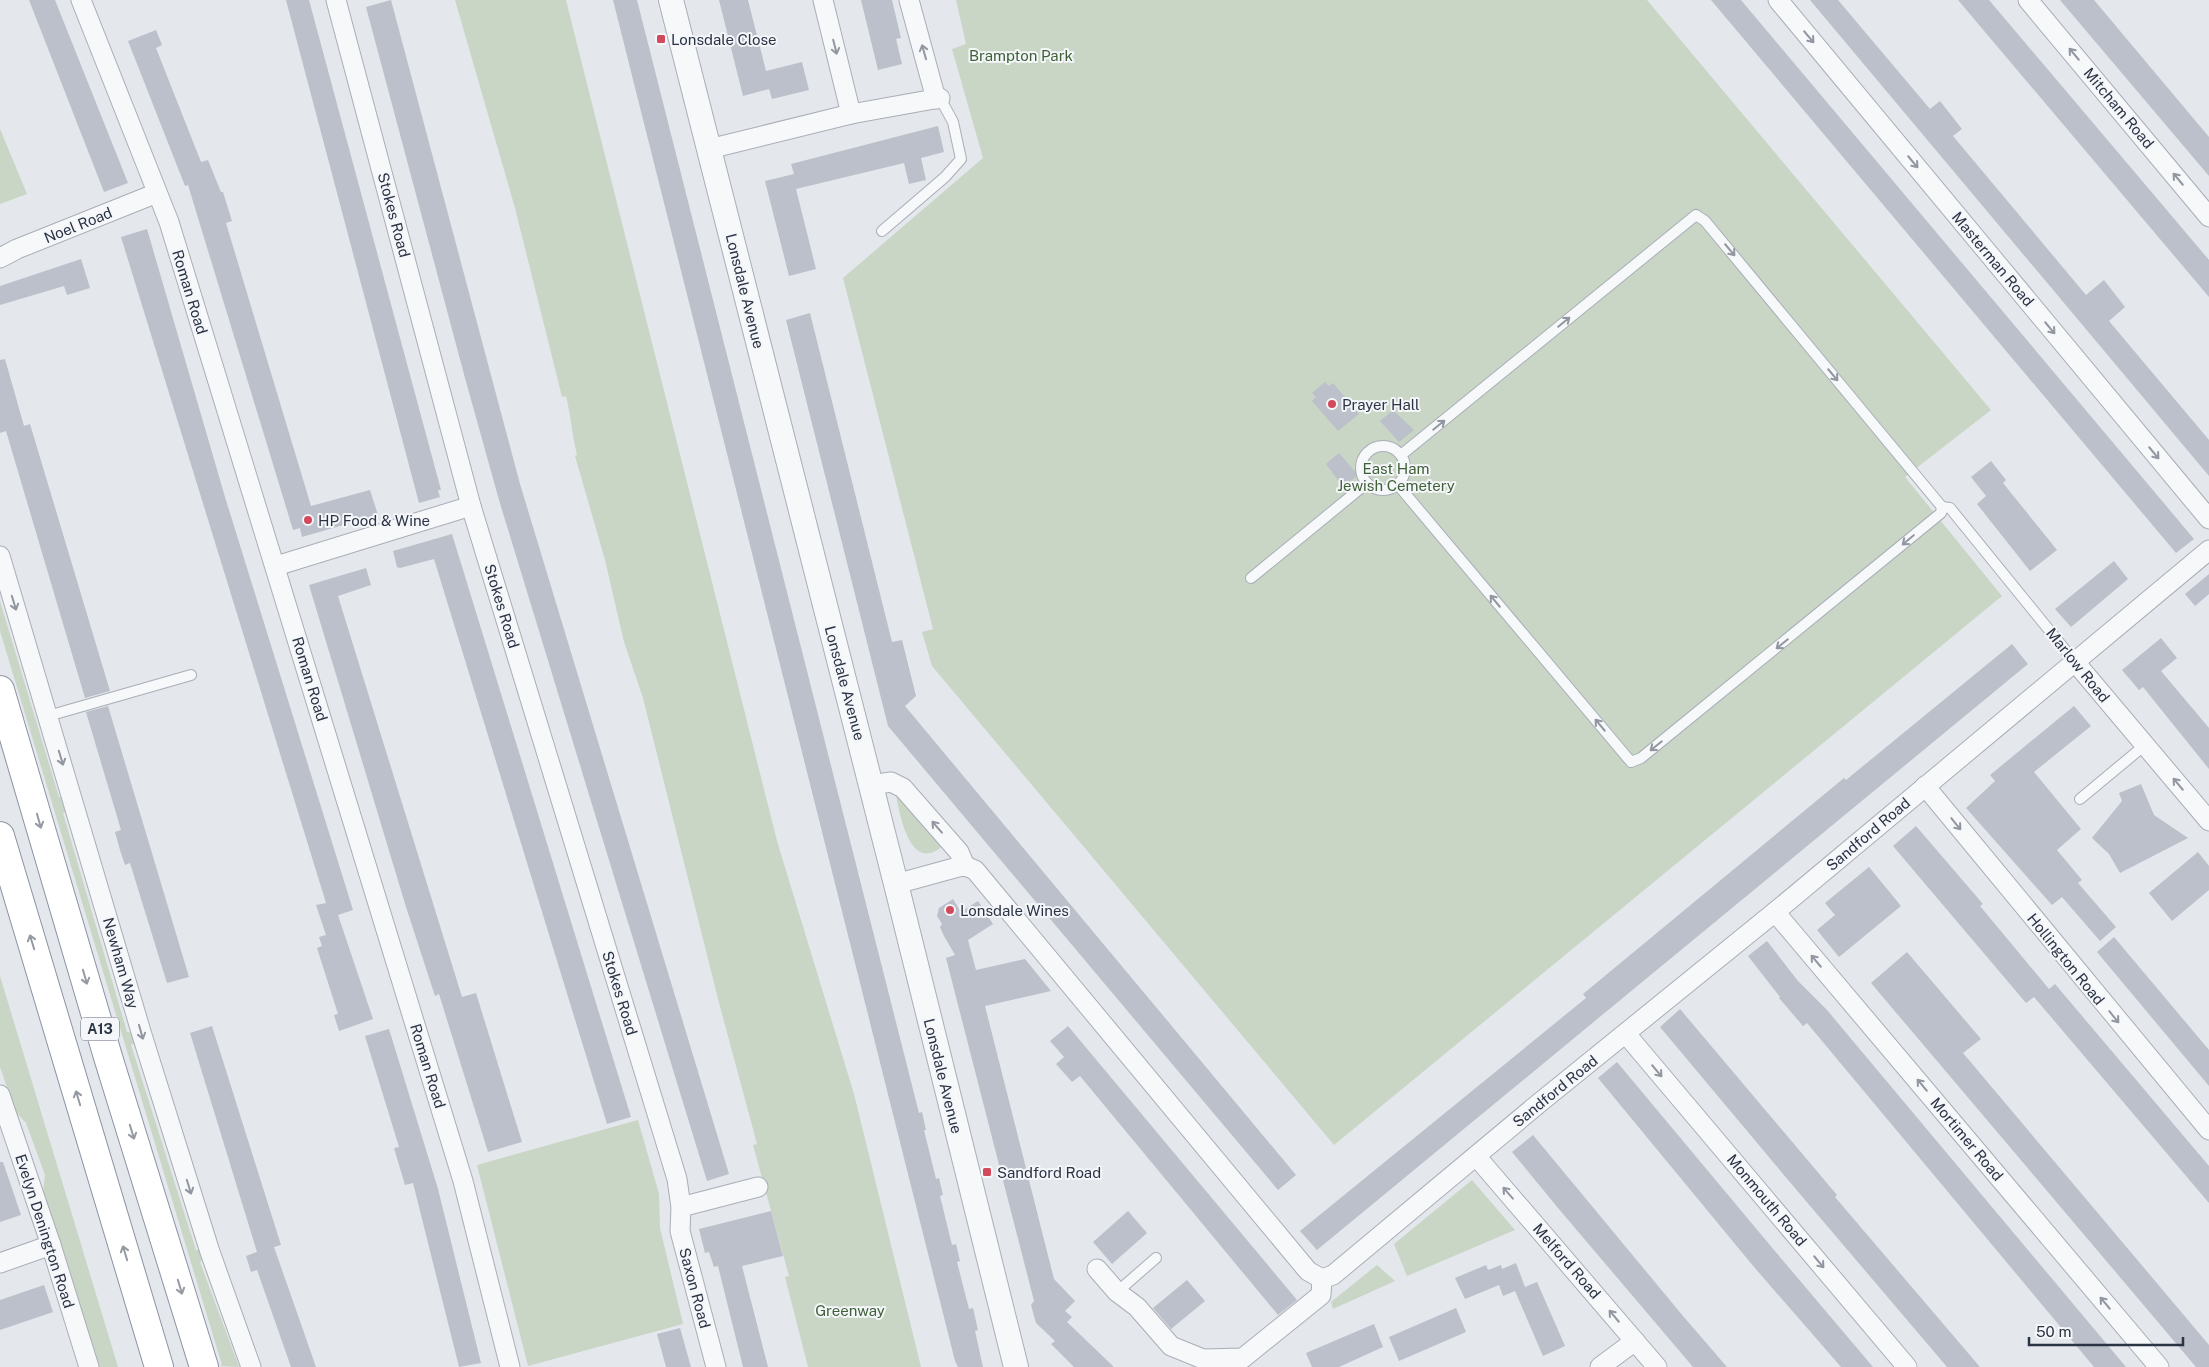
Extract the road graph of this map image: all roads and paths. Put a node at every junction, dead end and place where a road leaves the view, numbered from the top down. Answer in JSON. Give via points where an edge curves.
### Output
{"nodes":[{"id":1,"x":81,"y":0,"type":"edge"},
{"id":2,"x":336,"y":0,"type":"edge"},
{"id":3,"x":671,"y":0,"type":"edge"},
{"id":4,"x":823,"y":0,"type":"edge"},
{"id":5,"x":909,"y":0,"type":"edge"},
{"id":6,"x":1778,"y":0,"type":"edge"},
{"id":7,"x":2028,"y":0,"type":"edge"},
{"id":8,"x":938,"y":98,"type":"junction"},
{"id":9,"x":851,"y":114,"type":"junction"},
{"id":10,"x":709,"y":149,"type":"junction"},
{"id":11,"x":157,"y":193,"type":"junction"},
{"id":12,"x":2209,"y":217,"type":"edge"},
{"id":13,"x":882,"y":230,"type":"dead end"},
{"id":14,"x":0,"y":258,"type":"edge"},
{"id":15,"x":1401,"y":456,"type":"junction"},
{"id":16,"x":1367,"y":484,"type":"junction"},
{"id":17,"x":1398,"y":485,"type":"junction"},
{"id":18,"x":471,"y":506,"type":"junction"},
{"id":19,"x":1946,"y":508,"type":"junction"},
{"id":20,"x":2209,"y":519,"type":"edge"},
{"id":21,"x":2209,"y":550,"type":"edge"},
{"id":22,"x":0,"y":556,"type":"edge"},
{"id":23,"x":276,"y":566,"type":"junction"},
{"id":24,"x":1251,"y":578,"type":"dead end"},
{"id":25,"x":2074,"y":662,"type":"junction"},
{"id":26,"x":191,"y":675,"type":"dead end"},
{"id":27,"x":0,"y":690,"type":"edge"},
{"id":28,"x":48,"y":716,"type":"junction"},
{"id":29,"x":2145,"y":745,"type":"junction"},
{"id":30,"x":871,"y":785,"type":"junction"},
{"id":31,"x":1925,"y":786,"type":"junction"},
{"id":32,"x":2080,"y":799,"type":"dead end"},
{"id":33,"x":2209,"y":821,"type":"edge"},
{"id":34,"x":0,"y":836,"type":"edge"},
{"id":35,"x":965,"y":866,"type":"junction"},
{"id":36,"x":896,"y":884,"type":"junction"},
{"id":37,"x":1775,"y":912,"type":"junction"},
{"id":38,"x":1626,"y":1034,"type":"junction"},
{"id":39,"x":0,"y":1095,"type":"edge"},
{"id":40,"x":2209,"y":1130,"type":"edge"},
{"id":41,"x":1476,"y":1156,"type":"junction"},
{"id":42,"x":758,"y":1187,"type":"dead end"},
{"id":43,"x":681,"y":1207,"type":"junction"},
{"id":44,"x":51,"y":1245,"type":"junction"},
{"id":45,"x":1156,"y":1258,"type":"dead end"},
{"id":46,"x":0,"y":1263,"type":"edge"},
{"id":47,"x":1097,"y":1269,"type":"dead end"},
{"id":48,"x":1322,"y":1279,"type":"junction"},
{"id":49,"x":1117,"y":1292,"type":"junction"},
{"id":50,"x":1635,"y":1341,"type":"junction"},
{"id":51,"x":1018,"y":1366,"type":"edge"},
{"id":52,"x":89,"y":1367,"type":"edge"},
{"id":53,"x":159,"y":1367,"type":"edge"},
{"id":54,"x":204,"y":1367,"type":"edge"},
{"id":55,"x":251,"y":1367,"type":"edge"},
{"id":56,"x":510,"y":1367,"type":"edge"},
{"id":57,"x":716,"y":1367,"type":"edge"},
{"id":58,"x":1600,"y":1367,"type":"edge"},
{"id":59,"x":1657,"y":1367,"type":"edge"},
{"id":60,"x":1907,"y":1367,"type":"edge"},
{"id":61,"x":2159,"y":1367,"type":"edge"}],
"edges":[{"from":1,"to":11,"type":"street","name":"Roman Road"},
{"from":2,"to":18,"type":"street","name":"Stokes Road"},
{"from":3,"to":10,"type":"street","name":"Lonsdale Avenue"},
{"from":4,"to":9,"type":"street","one_way":true},
{"from":8,"to":5,"type":"street","one_way":true},
{"from":6,"to":20,"type":"street","name":"Masterman Road","one_way":true},
{"from":12,"to":7,"type":"street","name":"Mitcham Road","one_way":true},
{"from":8,"to":9,"type":"street"},
{"from":8,"to":13,"type":"lane","via":[[953,122],[961,159],[945,177]]},
{"from":9,"to":10,"type":"street"},
{"from":10,"to":30,"type":"street","name":"Lonsdale Avenue"},
{"from":11,"to":14,"type":"street","name":"Noel Road"},
{"from":11,"to":23,"type":"street","name":"Roman Road","via":[[169,222]]},
{"from":15,"to":16,"type":"lane","via":[[1395,450],[1381,446],[1367,452],[1361,474]]},
{"from":15,"to":17,"type":"lane","via":[[1405,468]]},
{"from":15,"to":19,"type":"lane","name":"Marlow Road","one_way":true,"via":[[1696,215],[1705,221]]},
{"from":16,"to":17,"type":"lane","via":[[1384,491]]},
{"from":16,"to":24,"type":"lane"},
{"from":19,"to":17,"type":"lane","one_way":true,"via":[[1642,758],[1631,762]]},
{"from":18,"to":23,"type":"street"},
{"from":18,"to":43,"type":"street","name":"Stokes Road","via":[[673,1165]]},
{"from":19,"to":25,"type":"lane","name":"Marlow Road"},
{"from":21,"to":25,"type":"street","name":"Sandford Road"},
{"from":22,"to":28,"type":"street","name":"Newham Way","one_way":true},
{"from":23,"to":56,"type":"street","name":"Roman Road","via":[[463,1181]]},
{"from":25,"to":29,"type":"street","name":"Marlow Road"},
{"from":25,"to":31,"type":"street","name":"Sandford Road"},
{"from":26,"to":28,"type":"lane"},
{"from":27,"to":54,"type":"highway","number":"A13","one_way":true},
{"from":28,"to":55,"type":"street","name":"Newham Way","one_way":true,"via":[[147,1054],[210,1252]]},
{"from":29,"to":32,"type":"lane"},
{"from":33,"to":29,"type":"street","name":"Marlow Road","one_way":true},
{"from":35,"to":30,"type":"street","one_way":true,"via":[[959,852],[903,788],[890,782]]},
{"from":30,"to":36,"type":"street","name":"Lonsdale Avenue"},
{"from":31,"to":37,"type":"street","name":"Sandford Road"},
{"from":31,"to":40,"type":"street","name":"Hollington Road","one_way":true},
{"from":53,"to":34,"type":"highway","number":"A13","one_way":true},
{"from":35,"to":36,"type":"street"},
{"from":35,"to":48,"type":"street","via":[[974,870],[1308,1271]]},
{"from":36,"to":51,"type":"street","name":"Lonsdale Avenue"},
{"from":37,"to":38,"type":"street","name":"Sandford Road"},
{"from":61,"to":37,"type":"street","name":"Mortimer Road","one_way":true},
{"from":38,"to":41,"type":"street","name":"Sandford Road"},
{"from":38,"to":60,"type":"street","name":"Monmouth Road","one_way":true},
{"from":39,"to":44,"type":"street","name":"Evelyn Denington Road"},
{"from":41,"to":48,"type":"street","name":"Sandford Road","via":[[1333,1275]]},
{"from":50,"to":41,"type":"street","name":"Melford Road","one_way":true},
{"from":42,"to":43,"type":"street"},
{"from":43,"to":57,"type":"street","name":"Saxon Road","via":[[680,1232]]},
{"from":44,"to":46,"type":"street"},
{"from":44,"to":52,"type":"street","name":"Evelyn Denington Road"},
{"from":45,"to":49,"type":"lane"},
{"from":47,"to":49,"type":"street"},
{"from":48,"to":49,"type":"street","via":[[1321,1295],[1242,1358],[1220,1360],[1203,1359],[1171,1346],[1137,1307]]},
{"from":50,"to":58,"type":"street"},
{"from":50,"to":59,"type":"street","name":"Melford Road"}]}
